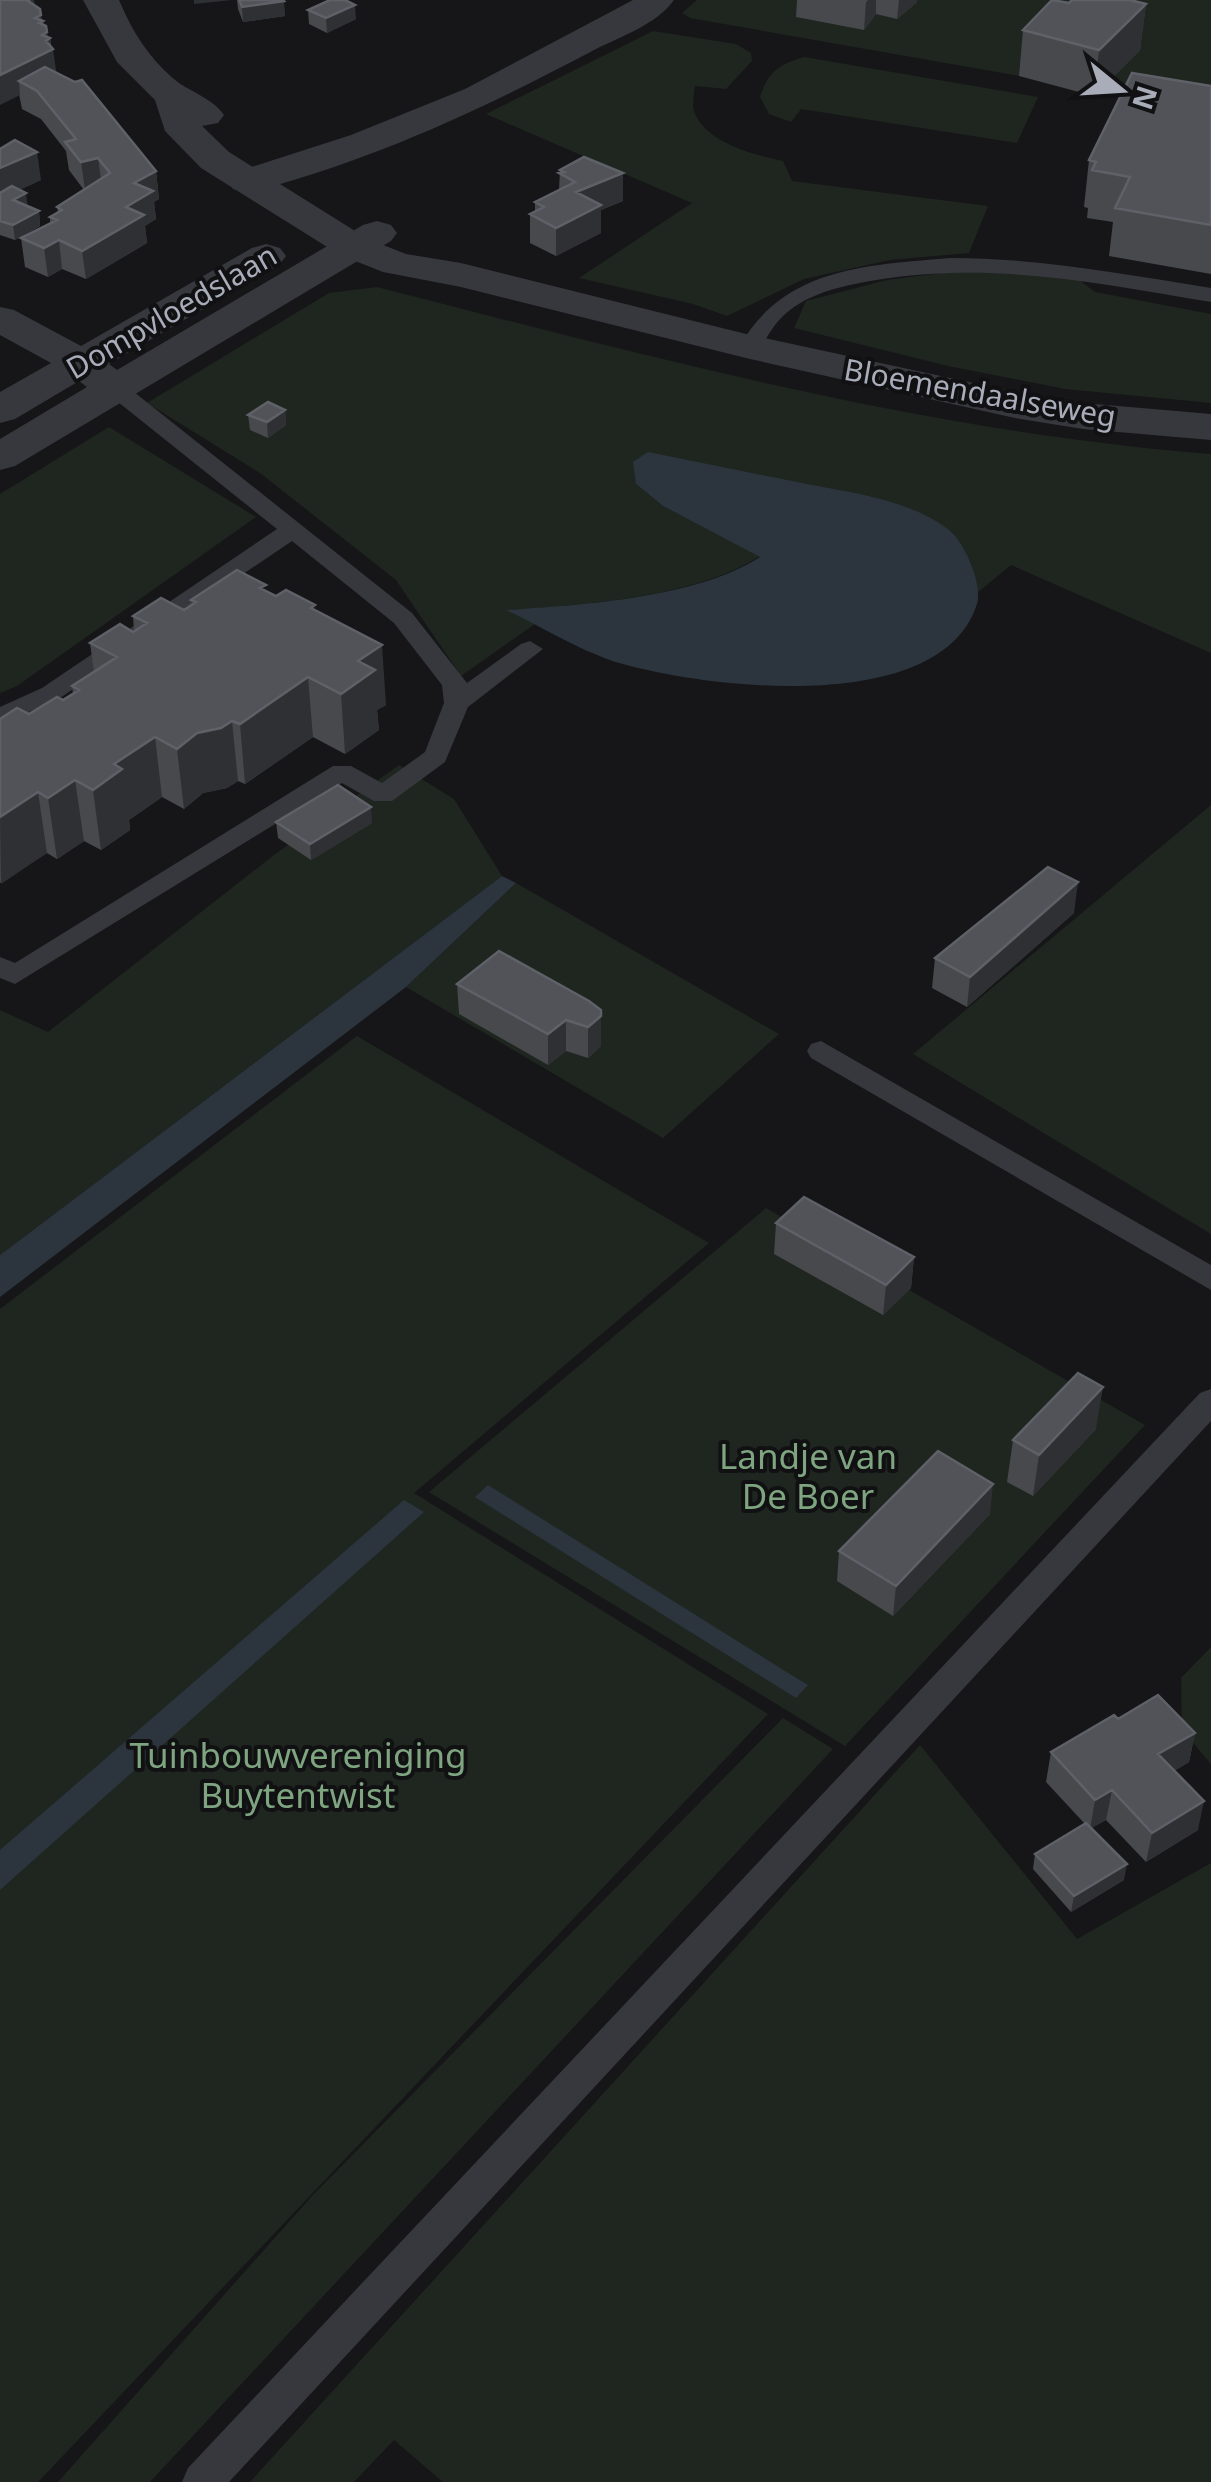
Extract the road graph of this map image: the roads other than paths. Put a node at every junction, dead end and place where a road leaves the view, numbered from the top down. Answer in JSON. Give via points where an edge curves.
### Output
{"nodes":[{"id":1,"x":101,"y":0,"type":"edge"},
{"id":2,"x":656,"y":0,"type":"edge"},
{"id":3,"x":262,"y":177,"type":"junction"},
{"id":4,"x":348,"y":230,"type":"junction"},
{"id":5,"x":1211,"y":295,"type":"edge"},
{"id":6,"x":0,"y":320,"type":"edge"},
{"id":7,"x":750,"y":347,"type":"junction"},
{"id":8,"x":82,"y":363,"type":"junction"},
{"id":9,"x":116,"y":389,"type":"junction"},
{"id":10,"x":0,"y":410,"type":"edge"},
{"id":11,"x":1211,"y":427,"type":"edge"},
{"id":12,"x":0,"y":457,"type":"edge"},
{"id":13,"x":295,"y":528,"type":"junction"},
{"id":14,"x":530,"y":648,"type":"dead end"},
{"id":15,"x":457,"y":703,"type":"junction"},
{"id":16,"x":0,"y":717,"type":"edge"},
{"id":17,"x":0,"y":966,"type":"edge"},
{"id":18,"x":821,"y":1051,"type":"dead end"},
{"id":19,"x":1211,"y":1280,"type":"edge"},
{"id":20,"x":1211,"y":1401,"type":"edge"},
{"id":21,"x":202,"y":2482,"type":"edge"}],
"edges":[{"from":1,"to":3,"type":"street","name":"Bloemendaalseweg","via":[[117,37],[173,100],[178,122],[215,160]]},
{"from":2,"to":3,"type":"street","via":[[478,97]]},
{"from":3,"to":4,"type":"street","name":"Bloemendaalseweg"},
{"from":4,"to":7,"type":"street","name":"Bloemendaalseweg","via":[[418,270],[461,274]]},
{"from":4,"to":8,"type":"street","name":"Dompvloedslaan"},
{"from":4,"to":9,"type":"street","name":"Dompvloedslaan"},
{"from":5,"to":7,"type":"lane","via":[[1018,263],[896,268],[812,286],[770,315]]},
{"from":6,"to":8,"type":"street"},
{"from":7,"to":11,"type":"street","name":"Bloemendaalseweg","via":[[1014,405]]},
{"from":8,"to":9,"type":"street"},
{"from":8,"to":10,"type":"street","name":"Dompvloedslaan"},
{"from":9,"to":12,"type":"street","name":"Dompvloedslaan"},
{"from":9,"to":13,"type":"lane","name":"Dompvloedslaan"},
{"from":13,"to":15,"type":"lane","name":"Dompvloedslaan","via":[[403,618],[455,684]]},
{"from":13,"to":16,"type":"lane","via":[[51,693]]},
{"from":14,"to":15,"type":"lane"},
{"from":15,"to":17,"type":"lane","via":[[436,756],[382,795],[342,772],[15,974]]},
{"from":18,"to":19,"type":"lane"},
{"from":20,"to":21,"type":"lane"}]}
